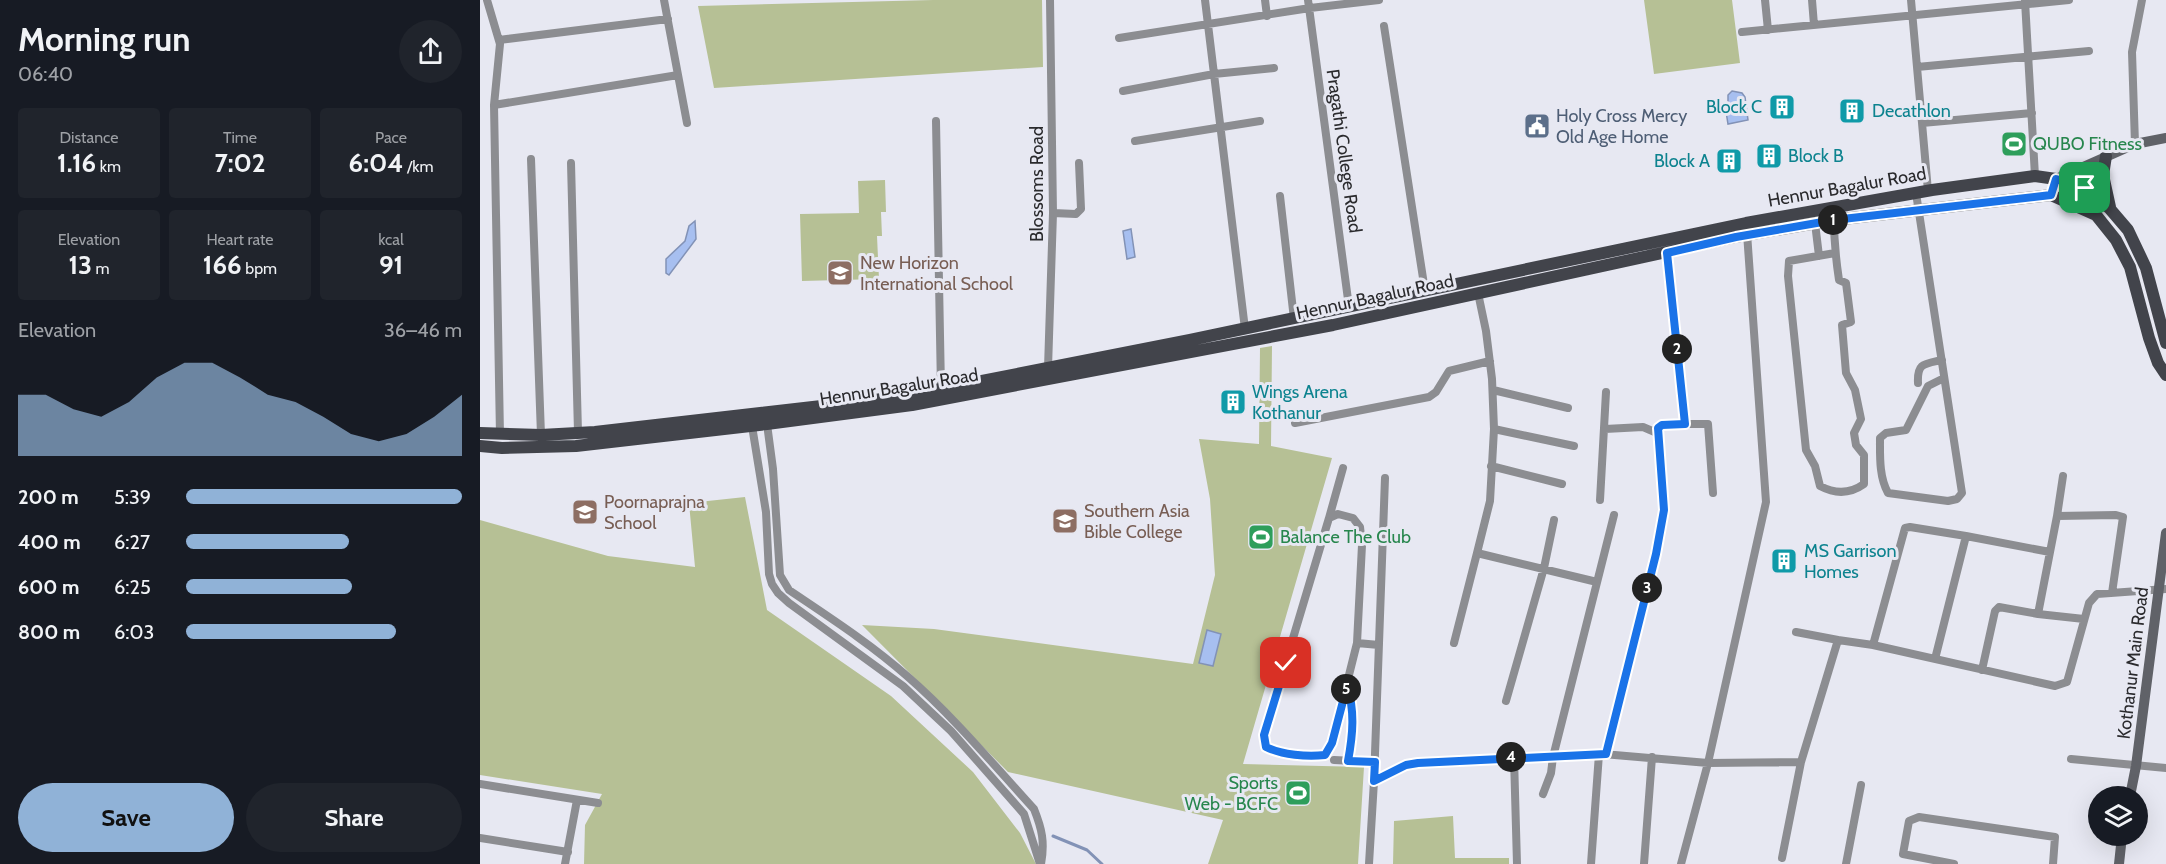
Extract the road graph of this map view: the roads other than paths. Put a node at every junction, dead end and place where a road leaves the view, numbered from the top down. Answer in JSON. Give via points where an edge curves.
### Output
{"nodes":[{"id":1,"x":487,"y":0,"type":"edge"},
{"id":2,"x":664,"y":0,"type":"edge"},
{"id":3,"x":1050,"y":0,"type":"edge"},
{"id":4,"x":1205,"y":0,"type":"edge"},
{"id":5,"x":1265,"y":0,"type":"edge"},
{"id":6,"x":1379,"y":0,"type":"edge"},
{"id":7,"x":1765,"y":0,"type":"edge"},
{"id":8,"x":1812,"y":0,"type":"edge"},
{"id":9,"x":1911,"y":0,"type":"edge"},
{"id":10,"x":2069,"y":0,"type":"edge"},
{"id":11,"x":2142,"y":0,"type":"edge"},
{"id":12,"x":2025,"y":2,"type":"edge"},
{"id":13,"x":1309,"y":4,"type":"edge"},
{"id":14,"x":1912,"y":15,"type":"junction"},
{"id":15,"x":1267,"y":16,"type":"junction"},
{"id":16,"x":668,"y":19,"type":"junction"},
{"id":17,"x":1208,"y":25,"type":"junction"},
{"id":18,"x":1814,"y":25,"type":"junction"},
{"id":19,"x":1384,"y":26,"type":"dead end"},
{"id":20,"x":1768,"y":30,"type":"junction"},
{"id":21,"x":1742,"y":32,"type":"dead end"},
{"id":22,"x":1119,"y":38,"type":"dead end"},
{"id":23,"x":499,"y":40,"type":"junction"},
{"id":24,"x":2089,"y":51,"type":"dead end"},
{"id":25,"x":2029,"y":57,"type":"junction"},
{"id":26,"x":1917,"y":67,"type":"junction"},
{"id":27,"x":1274,"y":68,"type":"dead end"},
{"id":28,"x":678,"y":75,"type":"junction"},
{"id":29,"x":1214,"y":75,"type":"junction"},
{"id":30,"x":1124,"y":91,"type":"dead end"},
{"id":31,"x":494,"y":105,"type":"junction"},
{"id":32,"x":2032,"y":113,"type":"junction"},
{"id":33,"x":936,"y":121,"type":"dead end"},
{"id":34,"x":1260,"y":121,"type":"dead end"},
{"id":35,"x":687,"y":123,"type":"dead end"},
{"id":36,"x":1922,"y":123,"type":"junction"},
{"id":37,"x":1221,"y":128,"type":"junction"},
{"id":38,"x":2166,"y":138,"type":"edge"},
{"id":39,"x":1135,"y":141,"type":"dead end"},
{"id":40,"x":2135,"y":144,"type":"junction"},
{"id":41,"x":2106,"y":156,"type":"junction"},
{"id":42,"x":531,"y":159,"type":"dead end"},
{"id":43,"x":571,"y":163,"type":"dead end"},
{"id":44,"x":1078,"y":163,"type":"dead end"},
{"id":45,"x":2035,"y":176,"type":"junction"},
{"id":46,"x":2056,"y":179,"type":"junction"},
{"id":47,"x":1922,"y":192,"type":"junction"},
{"id":48,"x":2051,"y":195,"type":"junction"},
{"id":49,"x":1280,"y":196,"type":"dead end"},
{"id":50,"x":1919,"y":209,"type":"junction"},
{"id":51,"x":2110,"y":209,"type":"junction"},
{"id":52,"x":1053,"y":213,"type":"junction"},
{"id":53,"x":1834,"y":220,"type":"junction"},
{"id":54,"x":1746,"y":223,"type":"junction"},
{"id":55,"x":1815,"y":223,"type":"junction"},
{"id":56,"x":1747,"y":236,"type":"junction"},
{"id":57,"x":1667,"y":253,"type":"junction"},
{"id":58,"x":1835,"y":253,"type":"junction"},
{"id":59,"x":1819,"y":256,"type":"junction"},
{"id":60,"x":1425,"y":291,"type":"junction"},
{"id":61,"x":1478,"y":293,"type":"junction"},
{"id":62,"x":1349,"y":307,"type":"junction"},
{"id":63,"x":1294,"y":318,"type":"junction"},
{"id":64,"x":1245,"y":329,"type":"junction"},
{"id":65,"x":2166,"y":342,"type":"edge"},
{"id":66,"x":1942,"y":360,"type":"junction"},
{"id":67,"x":1490,"y":361,"type":"junction"},
{"id":68,"x":1048,"y":368,"type":"junction"},
{"id":69,"x":2166,"y":375,"type":"edge"},
{"id":70,"x":1944,"y":378,"type":"junction"},
{"id":71,"x":1018,"y":380,"type":"junction"},
{"id":72,"x":1918,"y":383,"type":"dead end"},
{"id":73,"x":941,"y":389,"type":"junction"},
{"id":74,"x":1492,"y":390,"type":"junction"},
{"id":75,"x":1606,"y":392,"type":"dead end"},
{"id":76,"x":1568,"y":408,"type":"dead end"},
{"id":77,"x":1295,"y":423,"type":"dead end"},
{"id":78,"x":767,"y":424,"type":"junction"},
{"id":79,"x":1685,"y":424,"type":"junction"},
{"id":80,"x":752,"y":426,"type":"junction"},
{"id":81,"x":1494,"y":429,"type":"junction"},
{"id":82,"x":1605,"y":429,"type":"junction"},
{"id":83,"x":578,"y":432,"type":"junction"},
{"id":84,"x":480,"y":433,"type":"edge"},
{"id":85,"x":1657,"y":433,"type":"junction"},
{"id":86,"x":500,"y":435,"type":"junction"},
{"id":87,"x":541,"y":435,"type":"junction"},
{"id":88,"x":595,"y":438,"type":"junction"},
{"id":89,"x":480,"y":446,"type":"edge"},
{"id":90,"x":1574,"y":446,"type":"dead end"},
{"id":91,"x":1491,"y":466,"type":"junction"},
{"id":92,"x":1343,"y":468,"type":"dead end"},
{"id":93,"x":2062,"y":476,"type":"dead end"},
{"id":94,"x":1385,"y":477,"type":"dead end"},
{"id":95,"x":1562,"y":484,"type":"dead end"},
{"id":96,"x":1713,"y":493,"type":"dead end"},
{"id":97,"x":1600,"y":500,"type":"dead end"},
{"id":98,"x":1614,"y":515,"type":"dead end"},
{"id":99,"x":2057,"y":516,"type":"junction"},
{"id":100,"x":1329,"y":518,"type":"junction"},
{"id":101,"x":1554,"y":520,"type":"dead end"},
{"id":102,"x":2166,"y":533,"type":"edge"},
{"id":103,"x":1966,"y":536,"type":"junction"},
{"id":104,"x":2050,"y":552,"type":"junction"},
{"id":105,"x":1477,"y":553,"type":"junction"},
{"id":106,"x":1544,"y":568,"type":"junction"},
{"id":107,"x":1597,"y":582,"type":"junction"},
{"id":108,"x":2163,"y":589,"type":"edge"},
{"id":109,"x":2112,"y":593,"type":"junction"},
{"id":110,"x":816,"y":608,"type":"junction"},
{"id":111,"x":2038,"y":614,"type":"junction"},
{"id":112,"x":808,"y":617,"type":"junction"},
{"id":113,"x":2084,"y":619,"type":"junction"},
{"id":114,"x":1796,"y":632,"type":"dead end"},
{"id":115,"x":1838,"y":640,"type":"junction"},
{"id":116,"x":1357,"y":643,"type":"junction"},
{"id":117,"x":1454,"y":643,"type":"dead end"},
{"id":118,"x":1379,"y":645,"type":"junction"},
{"id":119,"x":1873,"y":645,"type":"junction"},
{"id":120,"x":1935,"y":659,"type":"junction"},
{"id":121,"x":1982,"y":670,"type":"junction"},
{"id":122,"x":1347,"y":686,"type":"junction"},
{"id":123,"x":1506,"y":701,"type":"dead end"},
{"id":124,"x":1602,"y":754,"type":"junction"},
{"id":125,"x":1514,"y":757,"type":"junction"},
{"id":126,"x":1652,"y":757,"type":"junction"},
{"id":127,"x":1553,"y":758,"type":"junction"},
{"id":128,"x":2071,"y":759,"type":"dead end"},
{"id":129,"x":1334,"y":760,"type":"dead end"},
{"id":130,"x":1348,"y":761,"type":"junction"},
{"id":131,"x":1375,"y":762,"type":"junction"},
{"id":132,"x":1801,"y":762,"type":"junction"},
{"id":133,"x":1708,"y":763,"type":"junction"},
{"id":134,"x":2136,"y":765,"type":"junction"},
{"id":135,"x":2166,"y":768,"type":"edge"},
{"id":136,"x":1374,"y":781,"type":"junction"},
{"id":137,"x":480,"y":784,"type":"edge"},
{"id":138,"x":1861,"y":785,"type":"dead end"},
{"id":139,"x":2132,"y":786,"type":"edge"},
{"id":140,"x":1543,"y":794,"type":"dead end"},
{"id":141,"x":577,"y":800,"type":"junction"},
{"id":142,"x":597,"y":803,"type":"dead end"},
{"id":143,"x":480,"y":838,"type":"edge"},
{"id":144,"x":2121,"y":846,"type":"edge"},
{"id":145,"x":568,"y":852,"type":"junction"},
{"id":146,"x":1903,"y":854,"type":"junction"},
{"id":147,"x":1782,"y":858,"type":"dead end"},
{"id":148,"x":565,"y":864,"type":"edge"},
{"id":149,"x":1040,"y":864,"type":"edge"},
{"id":150,"x":1369,"y":864,"type":"edge"},
{"id":151,"x":1517,"y":864,"type":"edge"},
{"id":152,"x":1591,"y":864,"type":"edge"},
{"id":153,"x":1644,"y":864,"type":"edge"},
{"id":154,"x":1681,"y":864,"type":"edge"},
{"id":155,"x":1846,"y":864,"type":"edge"},
{"id":156,"x":1901,"y":864,"type":"edge"},
{"id":157,"x":1954,"y":864,"type":"edge"},
{"id":158,"x":2053,"y":864,"type":"edge"},
{"id":159,"x":2119,"y":864,"type":"edge"}],
"edges":[{"from":1,"to":23,"type":"street"},
{"from":2,"to":16,"type":"street"},
{"from":3,"to":52,"type":"street","name":"Blossoms Road"},
{"from":4,"to":17,"type":"street"},
{"from":5,"to":15,"type":"street"},
{"from":6,"to":13,"type":"street"},
{"from":7,"to":20,"type":"street"},
{"from":8,"to":18,"type":"street"},
{"from":9,"to":14,"type":"street"},
{"from":10,"to":12,"type":"street"},
{"from":11,"to":40,"type":"street","via":[[2132,52]]},
{"from":12,"to":14,"type":"street"},
{"from":12,"to":25,"type":"street"},
{"from":13,"to":15,"type":"street"},
{"from":13,"to":62,"type":"street","name":"Pragathi College Road"},
{"from":14,"to":18,"type":"street"},
{"from":14,"to":26,"type":"street"},
{"from":15,"to":17,"type":"street"},
{"from":16,"to":23,"type":"street"},
{"from":16,"to":28,"type":"street"},
{"from":17,"to":22,"type":"street"},
{"from":17,"to":29,"type":"street"},
{"from":18,"to":20,"type":"street"},
{"from":19,"to":60,"type":"street"},
{"from":20,"to":21,"type":"street"},
{"from":23,"to":31,"type":"street"},
{"from":24,"to":25,"type":"street"},
{"from":25,"to":26,"type":"street"},
{"from":25,"to":32,"type":"street"},
{"from":26,"to":36,"type":"street"},
{"from":27,"to":29,"type":"street"},
{"from":28,"to":31,"type":"street"},
{"from":28,"to":35,"type":"street"},
{"from":29,"to":30,"type":"street"},
{"from":29,"to":37,"type":"street"},
{"from":31,"to":86,"type":"street"},
{"from":32,"to":36,"type":"street"},
{"from":32,"to":45,"type":"street"},
{"from":33,"to":73,"type":"street"},
{"from":34,"to":37,"type":"street"},
{"from":36,"to":47,"type":"street"},
{"from":37,"to":39,"type":"street"},
{"from":37,"to":64,"type":"street"},
{"from":38,"to":40,"type":"main road"},
{"from":40,"to":41,"type":"main road"},
{"from":41,"to":46,"type":"main road"},
{"from":41,"to":51,"type":"main road","via":[[2103,175]]},
{"from":42,"to":87,"type":"street"},
{"from":43,"to":83,"type":"street"},
{"from":44,"to":52,"type":"street","via":[[1081,209],[1076,214]]},
{"from":45,"to":46,"type":"main road","name":"Hennur Bagalur Road"},
{"from":45,"to":47,"type":"main road","name":"Hennur Bagalur Road"},
{"from":46,"to":48,"type":"main road"},
{"from":46,"to":51,"type":"main road","name":"Hennur Bagalur Road","via":[[2085,188]]},
{"from":47,"to":50,"type":"street"},
{"from":47,"to":54,"type":"main road","name":"Hennur Bagalur Road"},
{"from":48,"to":50,"type":"main road","name":"Hennur Bagalur Road"},
{"from":48,"to":69,"type":"main road","via":[[2096,215],[2116,240],[2130,267],[2148,338]]},
{"from":49,"to":63,"type":"street"},
{"from":50,"to":53,"type":"main road","name":"Hennur Bagalur Road"},
{"from":50,"to":66,"type":"street"},
{"from":51,"to":65,"type":"main road","name":"Hennur Bagalur Road","via":[[2128,230],[2146,268]]},
{"from":52,"to":68,"type":"street","name":"Blossoms Road"},
{"from":53,"to":55,"type":"main road","name":"Hennur Bagalur Road"},
{"from":53,"to":58,"type":"street"},
{"from":54,"to":56,"type":"street"},
{"from":54,"to":60,"type":"main road","name":"Hennur Bagalur Road"},
{"from":55,"to":56,"type":"main road","name":"Hennur Bagalur Road"},
{"from":55,"to":59,"type":"street"},
{"from":56,"to":57,"type":"main road","name":"Hennur Bagalur Road"},
{"from":56,"to":133,"type":"street","via":[[1766,502]]},
{"from":57,"to":61,"type":"main road","name":"Hennur Bagalur Road"},
{"from":57,"to":79,"type":"street"},
{"from":58,"to":59,"type":"street"},
{"from":58,"to":59,"type":"street","via":[[1839,280],[1846,283],[1851,322],[1842,325],[1846,373],[1855,390],[1861,419],[1854,433],[1856,445],[1864,455],[1864,484],[1855,490],[1831,492],[1820,486],[1806,450],[1789,261]]},
{"from":60,"to":62,"type":"main road","name":"Hennur Bagalur Road"},
{"from":61,"to":67,"type":"street"},
{"from":61,"to":71,"type":"main road","name":"Hennur Bagalur Road","via":[[1333,326]]},
{"from":62,"to":63,"type":"main road","name":"Hennur Bagalur Road"},
{"from":63,"to":64,"type":"main road","name":"Hennur Bagalur Road"},
{"from":64,"to":68,"type":"main road","name":"Hennur Bagalur Road"},
{"from":66,"to":70,"type":"street"},
{"from":66,"to":72,"type":"street","via":[[1922,365]]},
{"from":67,"to":74,"type":"street"},
{"from":67,"to":77,"type":"street","via":[[1449,371],[1429,397]]},
{"from":68,"to":71,"type":"main road","name":"Hennur Bagalur Road"},
{"from":70,"to":70,"type":"street","via":[[1928,386],[1906,430],[1886,433],[1880,438],[1879,459],[1888,493],[1948,501],[1962,493]]},
{"from":71,"to":73,"type":"main road","name":"Hennur Bagalur Road"},
{"from":71,"to":78,"type":"main road","name":"Hennur Bagalur Road","via":[[912,405]]},
{"from":73,"to":88,"type":"main road","name":"Hennur Bagalur Road"},
{"from":74,"to":76,"type":"street"},
{"from":74,"to":81,"type":"street"},
{"from":75,"to":82,"type":"street"},
{"from":78,"to":80,"type":"main road","name":"Hennur Bagalur Road"},
{"from":78,"to":110,"type":"street","via":[[780,575],[789,590]]},
{"from":79,"to":85,"type":"street","via":[[1662,425]]},
{"from":79,"to":96,"type":"street","via":[[1708,424]]},
{"from":80,"to":88,"type":"main road","name":"Hennur Bagalur Road"},
{"from":80,"to":112,"type":"street","via":[[766,512],[769,574],[783,598]]},
{"from":81,"to":90,"type":"street"},
{"from":81,"to":91,"type":"street"},
{"from":82,"to":85,"type":"street","via":[[1643,427]]},
{"from":82,"to":97,"type":"street"},
{"from":83,"to":87,"type":"main road","name":"Hennur Bagalur Road"},
{"from":83,"to":88,"type":"main road","name":"Hennur Bagalur Road"},
{"from":84,"to":86,"type":"main road","name":"Hennur Bagalur Road"},
{"from":85,"to":124,"type":"street","via":[[1664,510],[1656,554]]},
{"from":86,"to":87,"type":"main road","name":"Hennur Bagalur Road"},
{"from":88,"to":89,"type":"main road","name":"Hennur Bagalur Road","via":[[502,448]]},
{"from":91,"to":95,"type":"street"},
{"from":91,"to":105,"type":"street","via":[[1490,501]]},
{"from":92,"to":100,"type":"street"},
{"from":93,"to":99,"type":"street"},
{"from":94,"to":118,"type":"street"},
{"from":98,"to":107,"type":"street"},
{"from":99,"to":104,"type":"street"},
{"from":99,"to":109,"type":"street","via":[[2123,517]]},
{"from":100,"to":116,"type":"street","via":[[1338,514],[1353,519],[1360,527]]},
{"from":100,"to":122,"type":"street","via":[[1264,735],[1266,747],[1325,755],[1332,743]]},
{"from":101,"to":106,"type":"street"},
{"from":102,"to":108,"type":"main road","name":"Kothanur Main Road"},
{"from":103,"to":104,"type":"street"},
{"from":103,"to":119,"type":"street","via":[[1905,528]]},
{"from":103,"to":120,"type":"street"},
{"from":104,"to":111,"type":"street"},
{"from":105,"to":106,"type":"street"},
{"from":105,"to":117,"type":"street"},
{"from":106,"to":107,"type":"street"},
{"from":106,"to":123,"type":"street"},
{"from":107,"to":127,"type":"street"},
{"from":108,"to":109,"type":"street"},
{"from":108,"to":134,"type":"main road","name":"Kothanur Main Road"},
{"from":109,"to":113,"type":"street","via":[[2097,594]]},
{"from":110,"to":112,"type":"street"},
{"from":110,"to":149,"type":"street","via":[[907,676],[946,712],[1034,809],[1044,845]]},
{"from":111,"to":113,"type":"street"},
{"from":111,"to":121,"type":"street","via":[[1999,607]]},
{"from":112,"to":149,"type":"street","via":[[903,686],[951,731],[1024,814]]},
{"from":113,"to":121,"type":"street","via":[[2067,682],[2061,685]]},
{"from":114,"to":115,"type":"street"},
{"from":115,"to":119,"type":"street"},
{"from":115,"to":132,"type":"street"},
{"from":116,"to":118,"type":"street"},
{"from":116,"to":122,"type":"street"},
{"from":118,"to":131,"type":"street"},
{"from":119,"to":120,"type":"street"},
{"from":120,"to":121,"type":"street"},
{"from":122,"to":130,"type":"street","via":[[1353,704]]},
{"from":124,"to":126,"type":"street"},
{"from":124,"to":127,"type":"street"},
{"from":124,"to":152,"type":"street"},
{"from":125,"to":127,"type":"street"},
{"from":125,"to":136,"type":"street","via":[[1406,765]]},
{"from":125,"to":151,"type":"street"},
{"from":126,"to":133,"type":"street"},
{"from":126,"to":153,"type":"street"},
{"from":127,"to":140,"type":"street"},
{"from":128,"to":134,"type":"street"},
{"from":129,"to":130,"type":"street"},
{"from":130,"to":131,"type":"street"},
{"from":131,"to":136,"type":"street"},
{"from":132,"to":133,"type":"street"},
{"from":132,"to":147,"type":"street"},
{"from":133,"to":154,"type":"street"},
{"from":134,"to":135,"type":"street"},
{"from":134,"to":139,"type":"main road","name":"Kothanur Main Road"},
{"from":136,"to":150,"type":"street"},
{"from":137,"to":141,"type":"street"},
{"from":138,"to":155,"type":"street"},
{"from":141,"to":142,"type":"street"},
{"from":141,"to":145,"type":"street"},
{"from":143,"to":145,"type":"street"},
{"from":144,"to":159,"type":"main road"},
{"from":145,"to":148,"type":"street"},
{"from":146,"to":156,"type":"street"},
{"from":146,"to":157,"type":"street"},
{"from":146,"to":158,"type":"street","via":[[1909,821],[1919,817],[2055,837]]}]}
